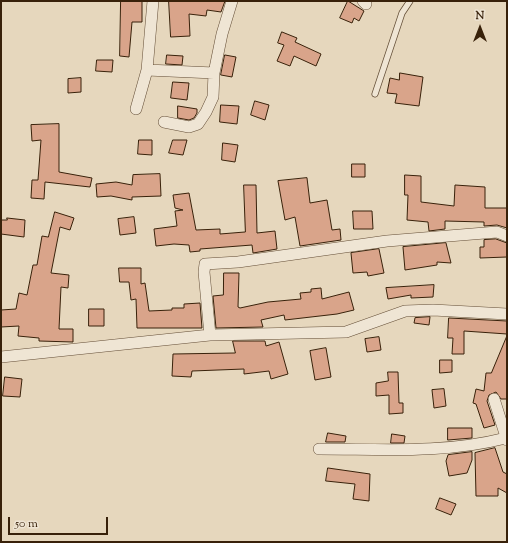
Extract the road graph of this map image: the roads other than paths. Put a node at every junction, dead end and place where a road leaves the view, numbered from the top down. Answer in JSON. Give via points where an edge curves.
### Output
{"nodes":[{"id":1,"x":153,"y":1,"type":"edge"},
{"id":2,"x":232,"y":1,"type":"edge"},
{"id":3,"x":410,"y":1,"type":"edge"},
{"id":4,"x":147,"y":70,"type":"junction"},
{"id":5,"x":214,"y":73,"type":"junction"},
{"id":6,"x":375,"y":94,"type":"dead end"},
{"id":7,"x":136,"y":109,"type":"dead end"},
{"id":8,"x":164,"y":122,"type":"dead end"},
{"id":9,"x":507,"y":236,"type":"edge"},
{"id":10,"x":507,"y":314,"type":"edge"},
{"id":11,"x":210,"y":335,"type":"junction"},
{"id":12,"x":1,"y":357,"type":"edge"},
{"id":13,"x":494,"y":399,"type":"dead end"},
{"id":14,"x":506,"y":439,"type":"edge"},
{"id":15,"x":319,"y":449,"type":"dead end"}],
"edges":[{"from":1,"to":4,"type":"street"},
{"from":2,"to":5,"type":"street"},
{"from":3,"to":6,"type":"lane","via":[[402,13]]},
{"from":4,"to":5,"type":"street"},
{"from":4,"to":7,"type":"street"},
{"from":5,"to":8,"type":"street","via":[[213,97],[198,124],[189,127]]},
{"from":9,"to":11,"type":"street","via":[[497,232],[387,241],[238,262],[205,264]]},
{"from":10,"to":11,"type":"street","via":[[405,311],[346,332]]},
{"from":11,"to":12,"type":"street"},
{"from":13,"to":14,"type":"street"},
{"from":14,"to":15,"type":"street","via":[[436,450]]}]}
